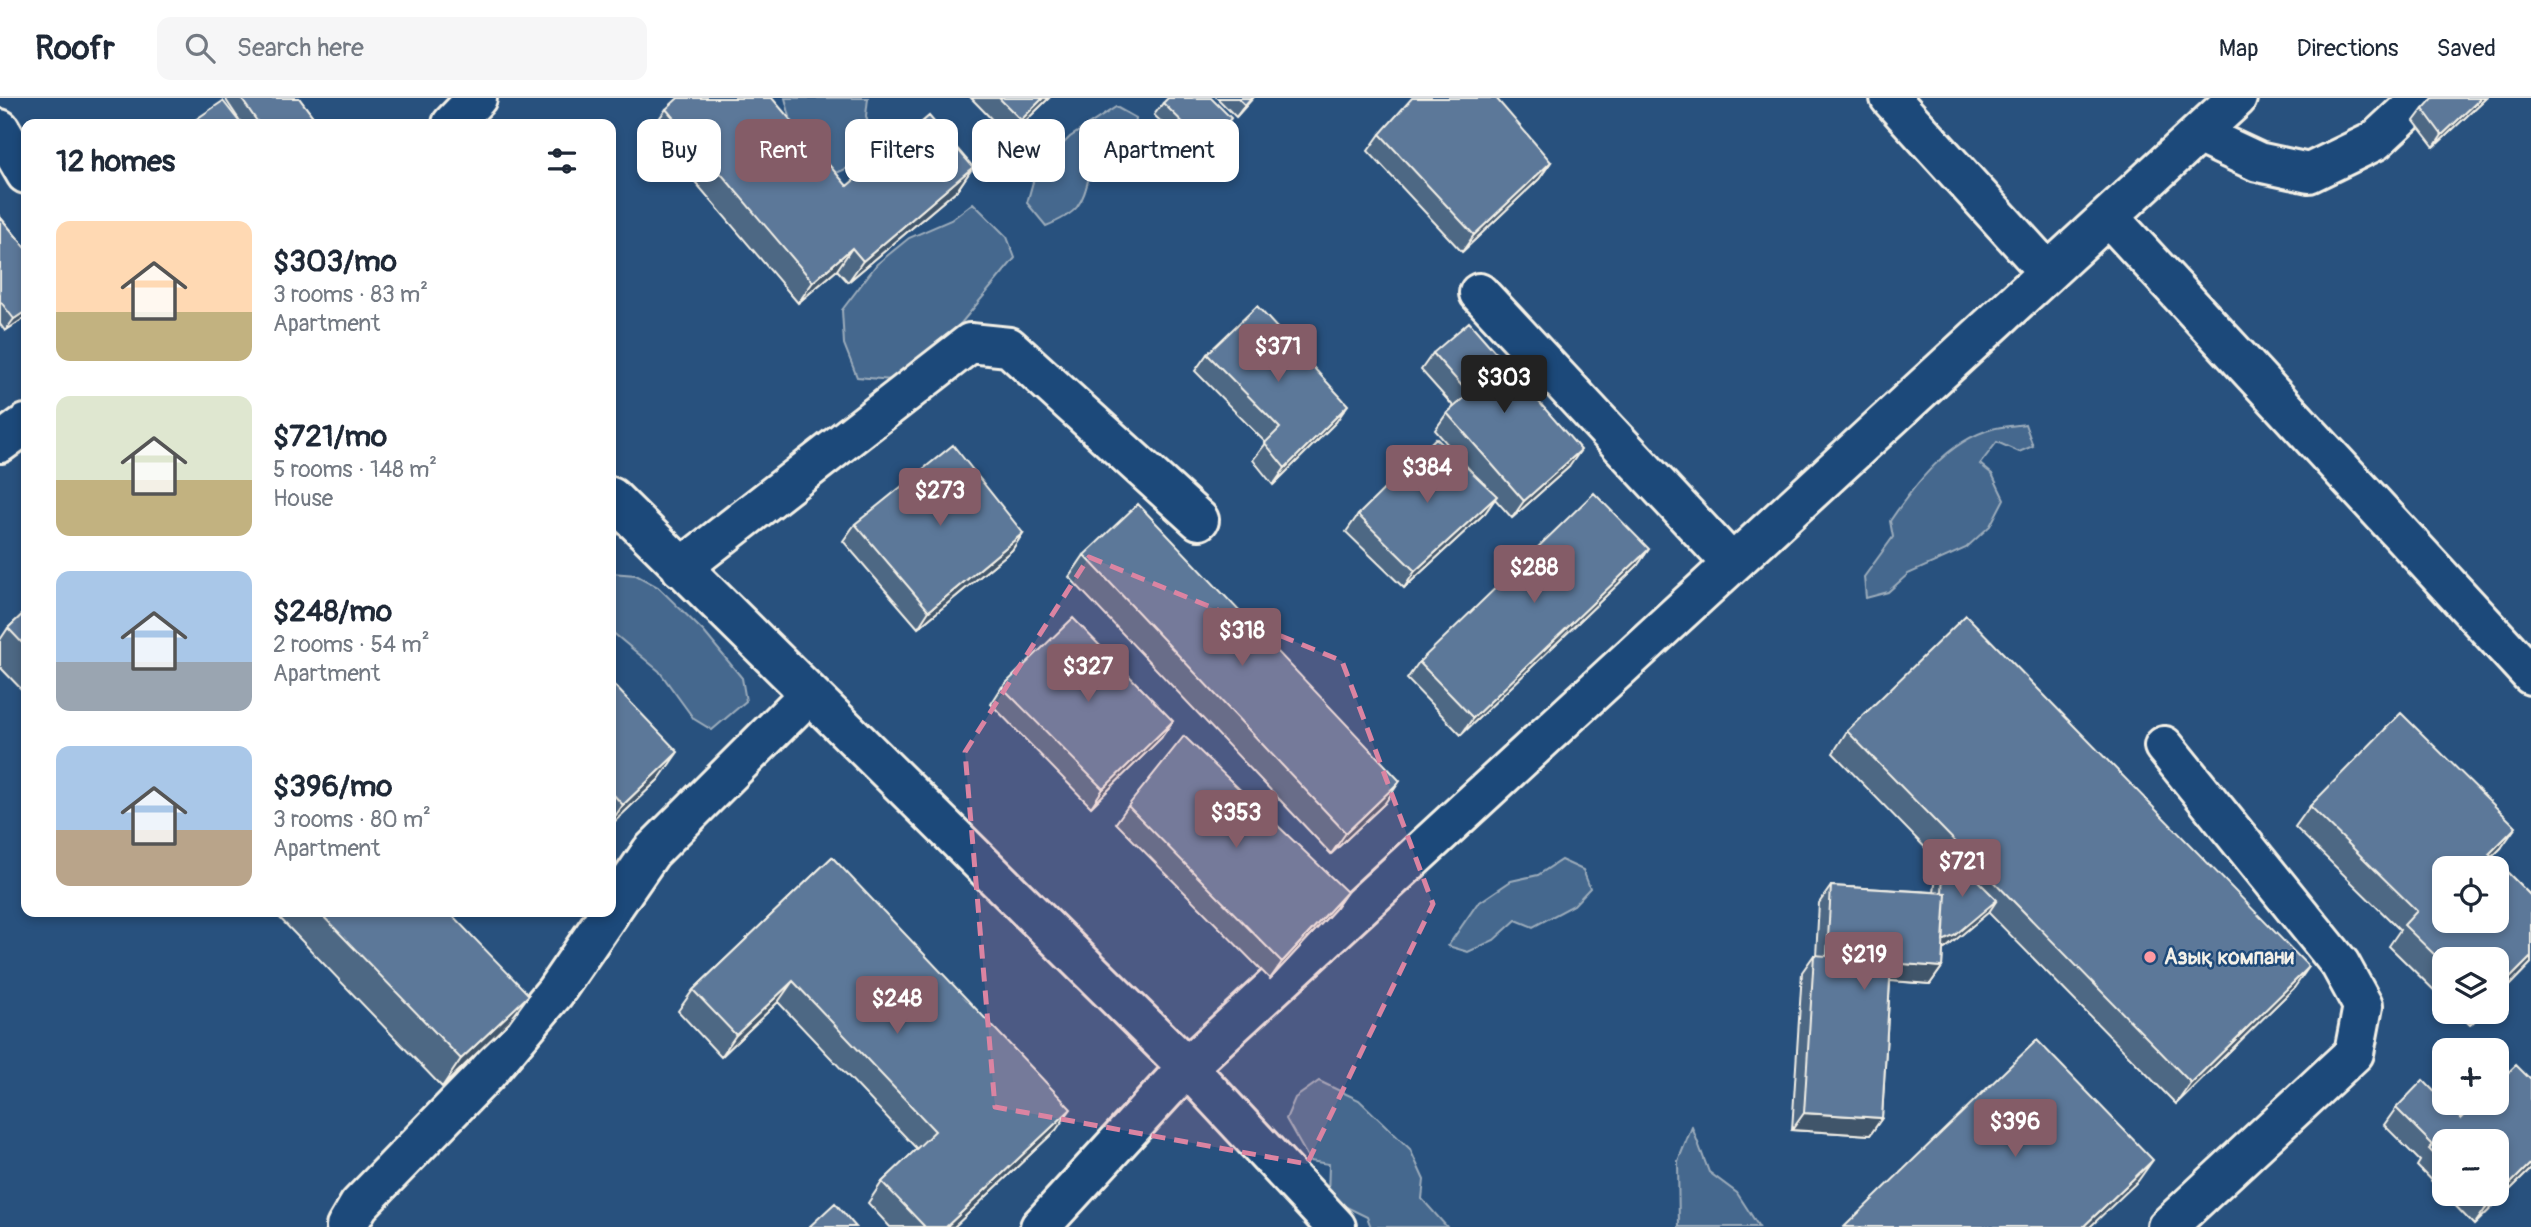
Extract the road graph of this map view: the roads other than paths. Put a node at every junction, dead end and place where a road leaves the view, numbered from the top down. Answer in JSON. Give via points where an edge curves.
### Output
{"nodes":[{"id":1,"x":477,"y":98,"type":"edge"},
{"id":2,"x":1890,"y":98,"type":"edge"},
{"id":3,"x":2237,"y":98,"type":"edge"},
{"id":4,"x":2421,"y":98,"type":"edge"},
{"id":5,"x":457,"y":119,"type":"edge"},
{"id":6,"x":0,"y":128,"type":"edge"},
{"id":7,"x":2198,"y":134,"type":"junction"},
{"id":8,"x":21,"y":165,"type":"edge"},
{"id":9,"x":2109,"y":217,"type":"junction"},
{"id":10,"x":2048,"y":272,"type":"junction"},
{"id":11,"x":1479,"y":293,"type":"dead end"},
{"id":12,"x":21,"y":428,"type":"edge"},
{"id":13,"x":0,"y":443,"type":"edge"},
{"id":14,"x":616,"y":502,"type":"edge"},
{"id":15,"x":1199,"y":520,"type":"dead end"},
{"id":16,"x":1732,"y":564,"type":"junction"},
{"id":17,"x":681,"y":568,"type":"junction"},
{"id":18,"x":2531,"y":675,"type":"edge"},
{"id":19,"x":809,"y":694,"type":"junction"},
{"id":20,"x":2165,"y":746,"type":"dead end"},
{"id":21,"x":616,"y":902,"type":"edge"},
{"id":22,"x":606,"y":917,"type":"edge"},
{"id":23,"x":1187,"y":1067,"type":"junction"},
{"id":24,"x":346,"y":1227,"type":"edge"},
{"id":25,"x":1040,"y":1227,"type":"edge"},
{"id":26,"x":1336,"y":1227,"type":"edge"},
{"id":27,"x":2167,"y":1227,"type":"edge"}],
"edges":[{"from":1,"to":5,"type":"street"},
{"from":2,"to":10,"type":"street"},
{"from":3,"to":7,"type":"street"},
{"from":4,"to":7,"type":"street","via":[[2375,141],[2309,173],[2258,162]]},
{"from":6,"to":8,"type":"street"},
{"from":7,"to":9,"type":"street"},
{"from":9,"to":10,"type":"street"},
{"from":9,"to":18,"type":"street"},
{"from":10,"to":16,"type":"street"},
{"from":11,"to":16,"type":"street"},
{"from":12,"to":13,"type":"street"},
{"from":14,"to":17,"type":"street"},
{"from":15,"to":17,"type":"street","via":[[1009,347],[970,343]]},
{"from":16,"to":23,"type":"street"},
{"from":17,"to":19,"type":"street"},
{"from":19,"to":21,"type":"street","via":[[651,852]]},
{"from":19,"to":23,"type":"street"},
{"from":20,"to":27,"type":"street","via":[[2340,964],[2363,1006],[2354,1053]]},
{"from":22,"to":24,"type":"street","via":[[555,992],[452,1110],[359,1205]]},
{"from":23,"to":25,"type":"street"},
{"from":23,"to":26,"type":"street"}]}
